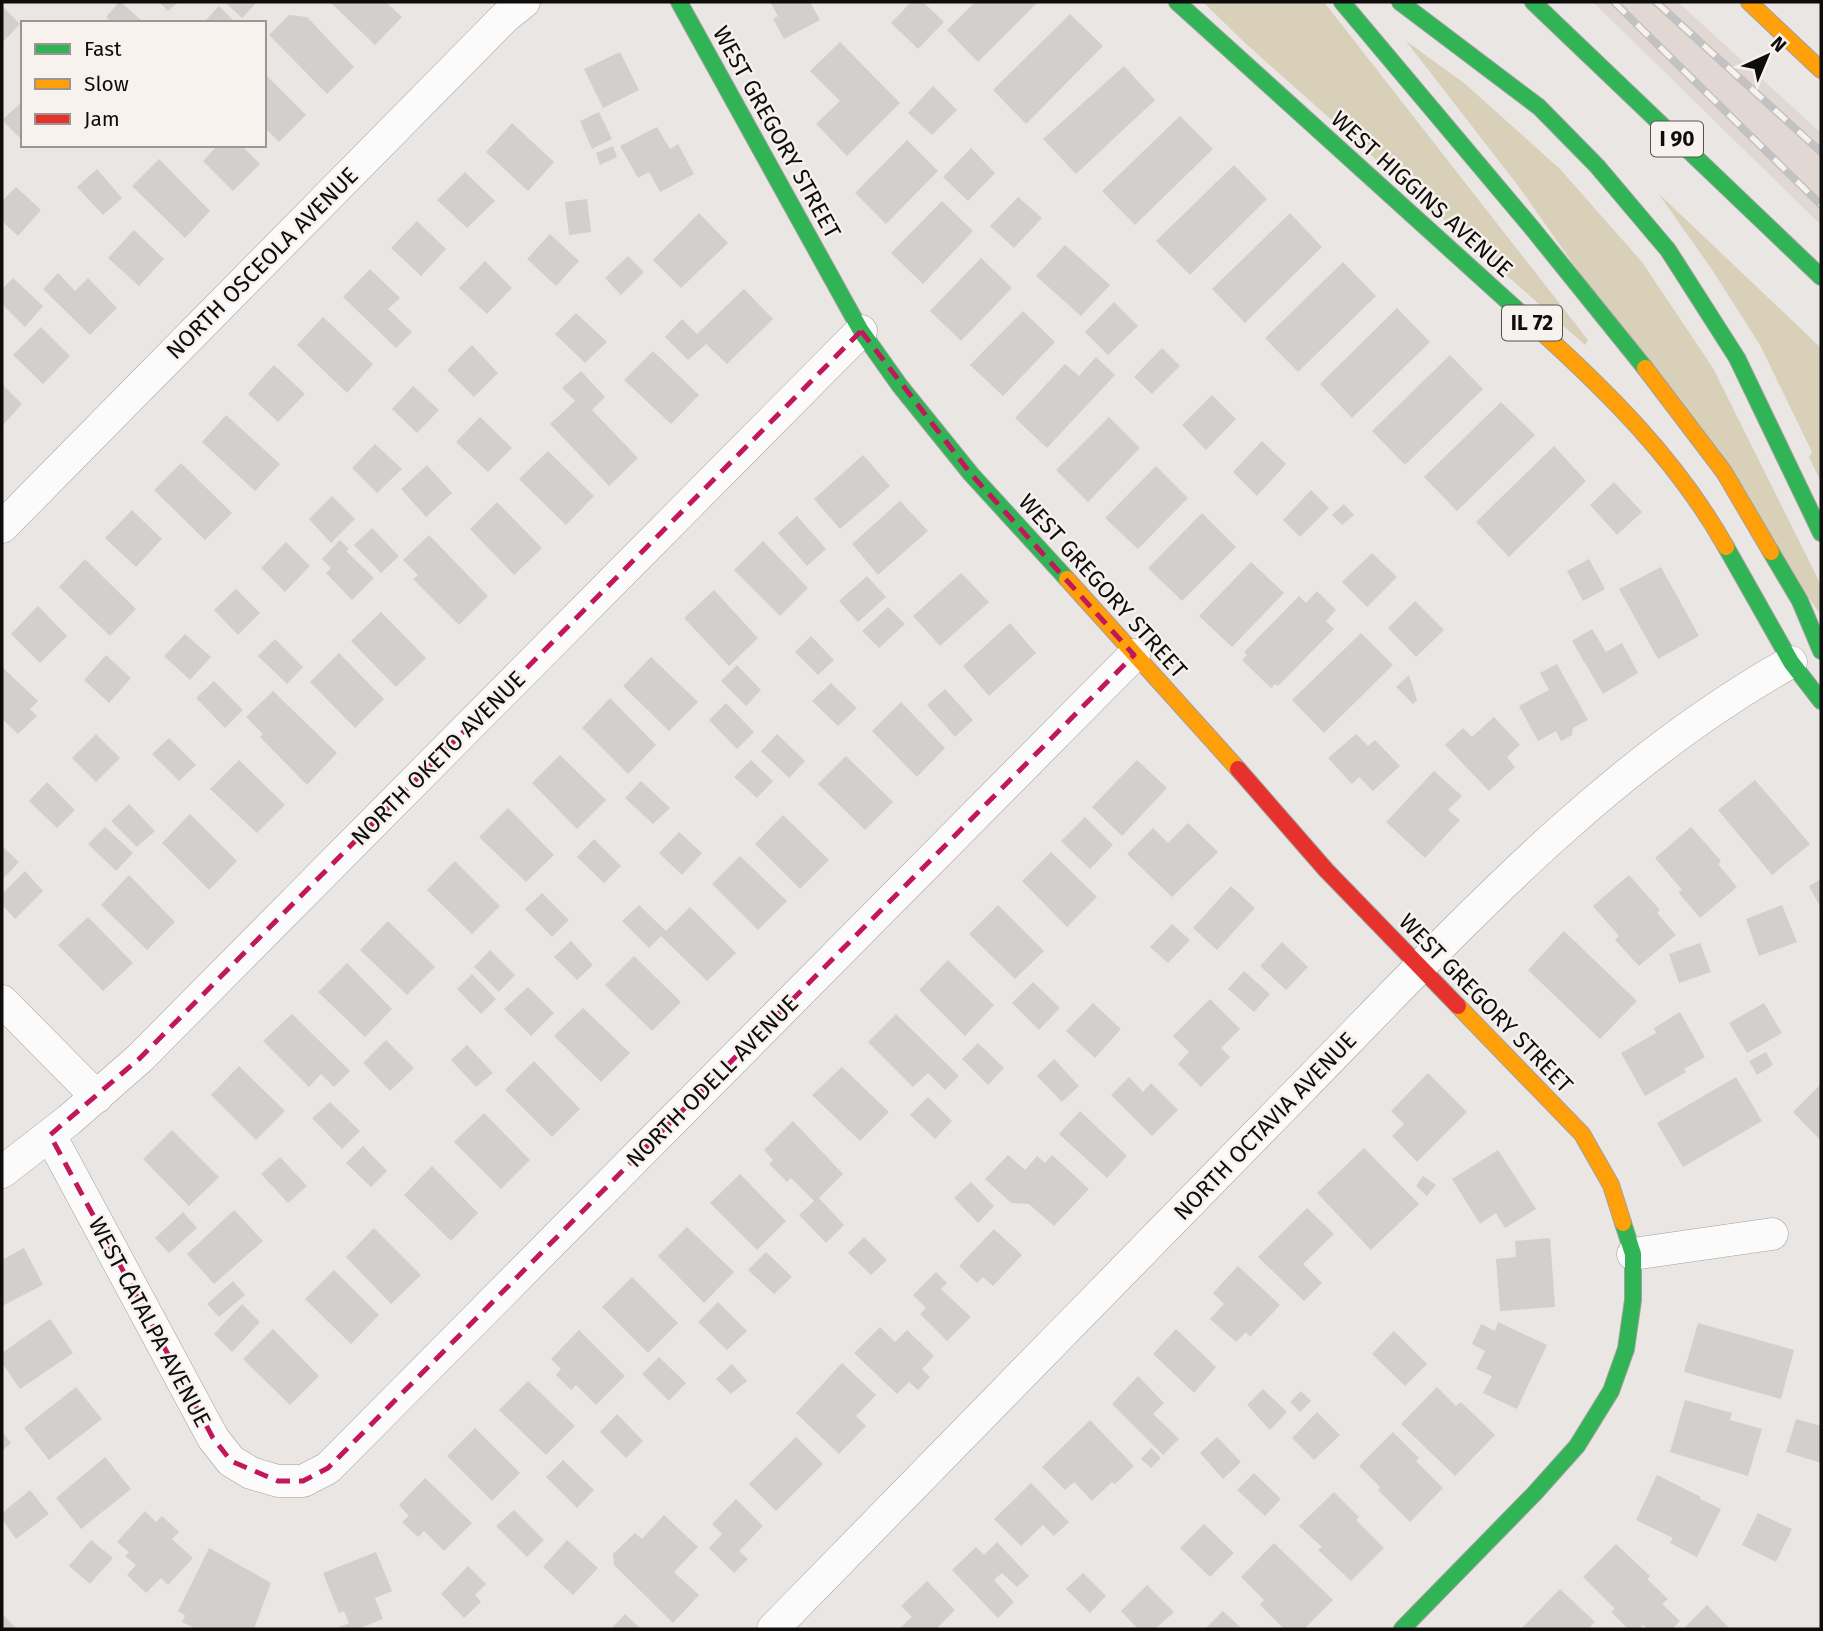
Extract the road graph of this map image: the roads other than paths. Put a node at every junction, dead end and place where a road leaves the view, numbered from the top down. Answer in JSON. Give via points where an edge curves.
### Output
{"nodes":[{"id":1,"x":524,"y":2,"type":"edge"},
{"id":2,"x":679,"y":2,"type":"edge"},
{"id":3,"x":1177,"y":2,"type":"edge"},
{"id":4,"x":1342,"y":2,"type":"edge"},
{"id":5,"x":1400,"y":2,"type":"edge"},
{"id":6,"x":1533,"y":2,"type":"edge"},
{"id":7,"x":1749,"y":2,"type":"edge"},
{"id":8,"x":1821,"y":70,"type":"edge"},
{"id":9,"x":1821,"y":277,"type":"edge"},
{"id":10,"x":861,"y":331,"type":"junction"},
{"id":11,"x":2,"y":527,"type":"edge"},
{"id":12,"x":1821,"y":533,"type":"edge"},
{"id":13,"x":1821,"y":650,"type":"edge"},
{"id":14,"x":1134,"y":655,"type":"junction"},
{"id":15,"x":1791,"y":662,"type":"junction"},
{"id":16,"x":1821,"y":701,"type":"edge"},
{"id":17,"x":1421,"y":967,"type":"junction"},
{"id":18,"x":2,"y":1001,"type":"edge"},
{"id":19,"x":97,"y":1097,"type":"junction"},
{"id":20,"x":50,"y":1135,"type":"junction"},
{"id":21,"x":2,"y":1172,"type":"edge"},
{"id":22,"x":1772,"y":1234,"type":"dead end"},
{"id":23,"x":1633,"y":1254,"type":"junction"},
{"id":24,"x":278,"y":1481,"type":"joint"},
{"id":25,"x":773,"y":1629,"type":"edge"},
{"id":26,"x":1402,"y":1629,"type":"edge"}],
"edges":[{"from":1,"to":11,"type":"street","name":"NORTH OSCEOLA AVENUE"},
{"from":2,"to":10,"type":"main road","name":"WEST GREGORY STREET"},
{"from":3,"to":15,"type":"main road","name":"WEST HIGGINS AVENUE","number":"IL 72","via":[[1607,393],[1705,510]]},
{"from":4,"to":13,"type":"main road","via":[[1532,228],[1724,472],[1800,601]]},
{"from":5,"to":12,"type":"main road","via":[[1539,107],[1597,166],[1668,250],[1737,358]]},
{"from":6,"to":9,"type":"main road","number":"I 90"},
{"from":7,"to":8,"type":"main road"},
{"from":10,"to":14,"type":"main road","name":"WEST GREGORY STREET","via":[[971,474]]},
{"from":10,"to":19,"type":"street","name":"NORTH OKETO AVENUE"},
{"from":14,"to":17,"type":"main road","name":"WEST GREGORY STREET","via":[[1326,870]]},
{"from":14,"to":24,"type":"street","name":"NORTH ODELL AVENUE","via":[[328,1468],[303,1481]]},
{"from":15,"to":16,"type":"main road","name":"WEST HIGGINS AVENUE","number":"IL 72"},
{"from":15,"to":17,"type":"street","name":"NORTH OCTAVIA AVENUE","via":[[1623,775],[1561,829]]},
{"from":17,"to":23,"type":"main road","name":"WEST GREGORY STREET","via":[[1581,1135],[1611,1185]]},
{"from":17,"to":25,"type":"street","name":"NORTH OCTAVIA AVENUE"},
{"from":18,"to":19,"type":"street"},
{"from":19,"to":20,"type":"street","name":"NORTH OKETO AVENUE"},
{"from":20,"to":21,"type":"street","name":"NORTH OKETO AVENUE"},
{"from":20,"to":24,"type":"street","name":"WEST CATALPA AVENUE","via":[[213,1438],[231,1461]]},
{"from":22,"to":23,"type":"street"},
{"from":23,"to":26,"type":"main road","name":"WEST GREGORY STREET","via":[[1626,1349],[1611,1391],[1568,1455],[1534,1494]]}]}
